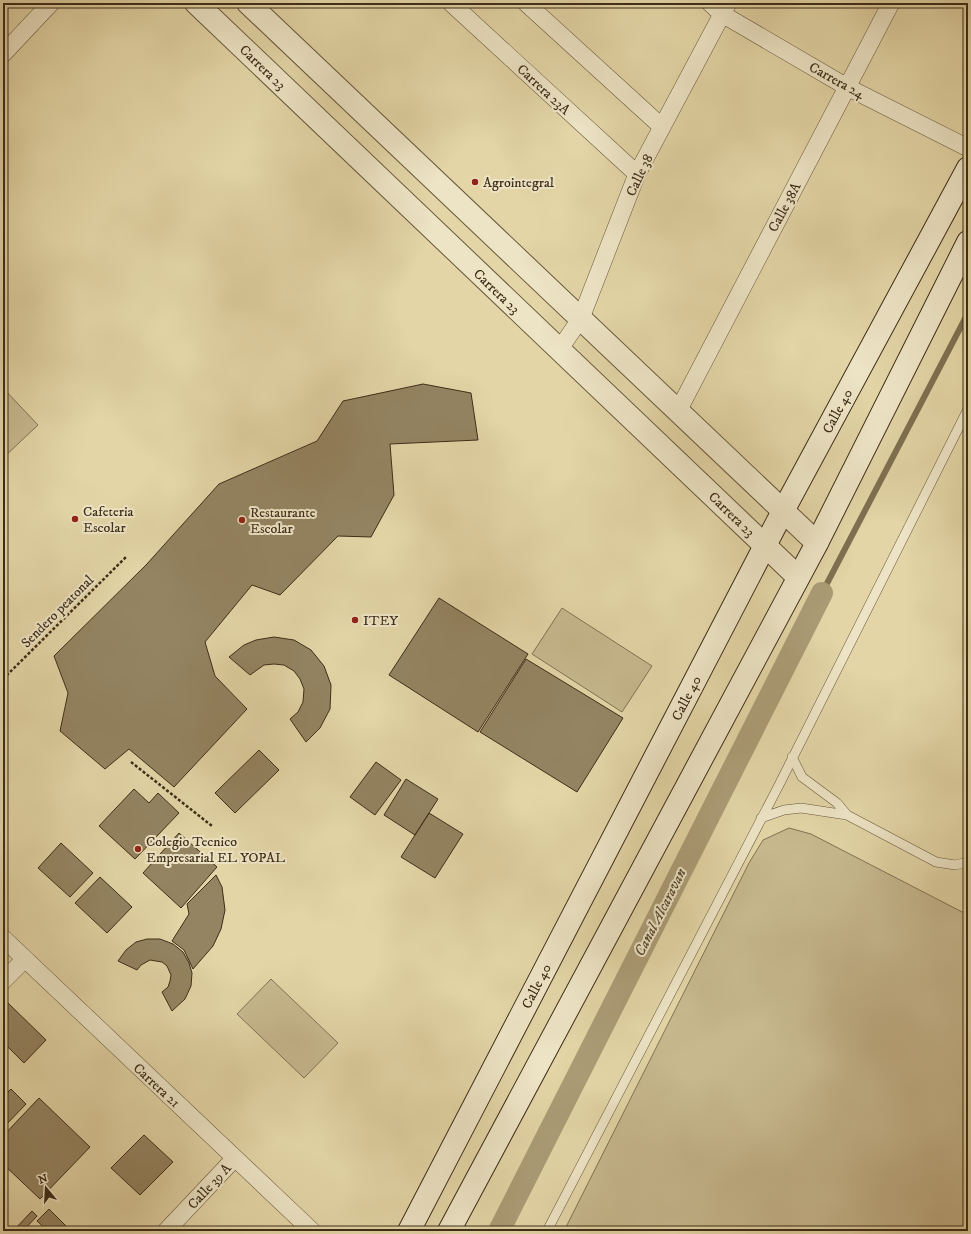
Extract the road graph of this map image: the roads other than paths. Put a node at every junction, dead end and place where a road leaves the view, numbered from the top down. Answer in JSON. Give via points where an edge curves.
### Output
{"nodes":[{"id":1,"x":51,"y":3,"type":"edge"},
{"id":2,"x":196,"y":3,"type":"edge"},
{"id":3,"x":249,"y":3,"type":"edge"},
{"id":4,"x":451,"y":3,"type":"edge"},
{"id":5,"x":526,"y":3,"type":"edge"},
{"id":6,"x":891,"y":3,"type":"edge"},
{"id":7,"x":720,"y":7,"type":"edge"},
{"id":8,"x":3,"y":54,"type":"edge"},
{"id":9,"x":847,"y":86,"type":"junction"},
{"id":10,"x":662,"y":127,"type":"junction"},
{"id":11,"x":968,"y":148,"type":"edge"},
{"id":12,"x":968,"y":168,"type":"edge"},
{"id":13,"x":637,"y":174,"type":"junction"},
{"id":14,"x":968,"y":242,"type":"edge"},
{"id":15,"x":581,"y":318,"type":"junction"},
{"id":16,"x":559,"y":350,"type":"junction"},
{"id":17,"x":968,"y":409,"type":"edge"},
{"id":18,"x":678,"y":411,"type":"junction"},
{"id":19,"x":966,"y":416,"type":"edge"},
{"id":20,"x":783,"y":511,"type":"junction"},
{"id":21,"x":817,"y":543,"type":"junction"},
{"id":22,"x":765,"y":546,"type":"junction"},
{"id":23,"x":798,"y":578,"type":"junction"},
{"id":24,"x":792,"y":757,"type":"junction"},
{"id":25,"x":847,"y":815,"type":"junction"},
{"id":26,"x":761,"y":818,"type":"junction"},
{"id":27,"x":968,"y":862,"type":"edge"},
{"id":28,"x":3,"y":938,"type":"edge"},
{"id":29,"x":25,"y":959,"type":"junction"},
{"id":30,"x":3,"y":981,"type":"edge"},
{"id":31,"x":235,"y":1158,"type":"junction"},
{"id":32,"x":166,"y":1231,"type":"edge"},
{"id":33,"x":312,"y":1231,"type":"edge"},
{"id":34,"x":409,"y":1231,"type":"edge"},
{"id":35,"x":449,"y":1231,"type":"edge"},
{"id":36,"x":547,"y":1231,"type":"edge"}],
"edges":[{"from":1,"to":8,"type":"street"},
{"from":2,"to":16,"type":"main road","name":"Carrera 23"},
{"from":3,"to":15,"type":"main road"},
{"from":4,"to":13,"type":"street","name":"Carrera 23A"},
{"from":5,"to":10,"type":"street"},
{"from":6,"to":9,"type":"street","name":"Calle 38A"},
{"from":7,"to":9,"type":"street","name":"Carrera 24"},
{"from":7,"to":10,"type":"street","name":"Calle 38"},
{"from":9,"to":11,"type":"street","name":"Carrera 24"},
{"from":9,"to":18,"type":"street","name":"Calle 38A"},
{"from":10,"to":13,"type":"street","name":"Calle 38"},
{"from":12,"to":20,"type":"main road","name":"Calle 40"},
{"from":13,"to":15,"type":"street","name":"Calle 38"},
{"from":14,"to":21,"type":"main road"},
{"from":15,"to":16,"type":"street","name":"Calle 38"},
{"from":15,"to":18,"type":"main road"},
{"from":16,"to":22,"type":"main road","name":"Carrera 23"},
{"from":17,"to":19,"type":"lane"},
{"from":18,"to":20,"type":"main road"},
{"from":19,"to":24,"type":"lane"},
{"from":20,"to":21,"type":"main road"},
{"from":20,"to":22,"type":"main road","name":"Calle 40"},
{"from":21,"to":23,"type":"main road"},
{"from":22,"to":23,"type":"main road","name":"Carrera 23"},
{"from":22,"to":34,"type":"main road","name":"Calle 40"},
{"from":23,"to":35,"type":"main road"},
{"from":24,"to":25,"type":"lane","via":[[802,777],[837,803]]},
{"from":24,"to":26,"type":"lane"},
{"from":25,"to":26,"type":"lane","via":[[800,808],[784,810]]},
{"from":25,"to":27,"type":"lane","via":[[936,862],[955,865]]},
{"from":26,"to":36,"type":"lane"},
{"from":28,"to":29,"type":"street","name":"Carrera 21"},
{"from":29,"to":30,"type":"street"},
{"from":29,"to":31,"type":"street","name":"Carrera 21"},
{"from":31,"to":32,"type":"street","name":"Calle 39 A"},
{"from":31,"to":33,"type":"street","name":"Carrera 21"}]}
